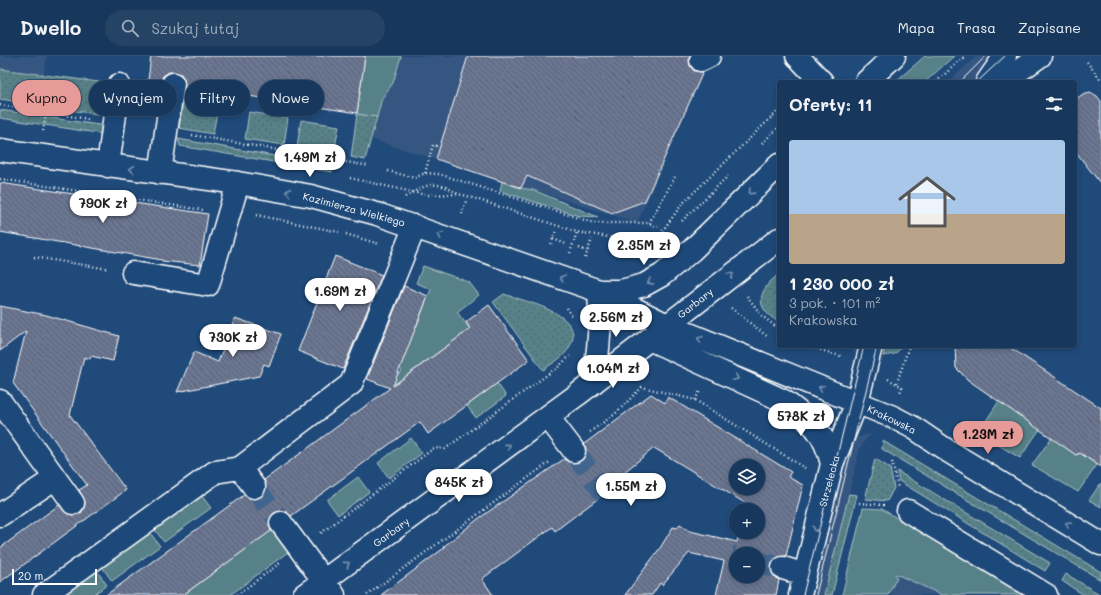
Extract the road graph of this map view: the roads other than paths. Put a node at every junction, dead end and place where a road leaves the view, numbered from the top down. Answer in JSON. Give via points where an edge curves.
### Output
{"nodes":[{"id":1,"x":797,"y":56,"type":"edge"},
{"id":2,"x":894,"y":56,"type":"edge"},
{"id":3,"x":1005,"y":56,"type":"edge"},
{"id":4,"x":1040,"y":56,"type":"edge"},
{"id":5,"x":820,"y":80,"type":"edge"},
{"id":6,"x":868,"y":80,"type":"edge"},
{"id":7,"x":988,"y":80,"type":"edge"},
{"id":8,"x":1006,"y":80,"type":"edge"},
{"id":9,"x":115,"y":116,"type":"edge"},
{"id":10,"x":168,"y":116,"type":"edge"},
{"id":11,"x":0,"y":150,"type":"edge"},
{"id":12,"x":108,"y":166,"type":"junction"},
{"id":13,"x":777,"y":167,"type":"edge"},
{"id":14,"x":160,"y":173,"type":"junction"},
{"id":15,"x":238,"y":183,"type":"junction"},
{"id":16,"x":415,"y":226,"type":"junction"},
{"id":17,"x":777,"y":241,"type":"edge"},
{"id":18,"x":133,"y":273,"type":"road end"},
{"id":19,"x":599,"y":291,"type":"junction"},
{"id":20,"x":667,"y":325,"type":"junction"},
{"id":21,"x":649,"y":339,"type":"junction"},
{"id":22,"x":870,"y":348,"type":"edge"},
{"id":23,"x":593,"y":383,"type":"junction"},
{"id":24,"x":0,"y":401,"type":"edge"},
{"id":25,"x":857,"y":402,"type":"junction"},
{"id":26,"x":548,"y":417,"type":"junction"},
{"id":27,"x":572,"y":449,"type":"tunnel mouth"},
{"id":28,"x":832,"y":464,"type":"junction"},
{"id":29,"x":240,"y":468,"type":"junction"},
{"id":30,"x":54,"y":479,"type":"junction"},
{"id":31,"x":254,"y":487,"type":"tunnel mouth"},
{"id":32,"x":73,"y":503,"type":"dead end"},
{"id":33,"x":908,"y":510,"type":"dead end"},
{"id":34,"x":0,"y":515,"type":"edge"},
{"id":35,"x":281,"y":524,"type":"tunnel mouth"},
{"id":36,"x":1101,"y":544,"type":"edge"},
{"id":37,"x":782,"y":568,"type":"tunnel mouth"},
{"id":38,"x":802,"y":585,"type":"edge"},
{"id":39,"x":329,"y":588,"type":"edge"},
{"id":40,"x":44,"y":595,"type":"edge"},
{"id":41,"x":304,"y":595,"type":"edge"},
{"id":42,"x":1046,"y":595,"type":"edge"}],
"edges":[{"from":1,"to":5,"type":"street"},
{"from":2,"to":6,"type":"street"},
{"from":3,"to":7,"type":"street"},
{"from":4,"to":8,"type":"street"},
{"from":9,"to":12,"type":"street"},
{"from":10,"to":14,"type":"street"},
{"from":11,"to":12,"type":"street","name":"Kazimierza Wielkiego"},
{"from":14,"to":12,"type":"street","name":"Kazimierza Wielkiego","one_way":true},
{"from":13,"to":19,"type":"street","one_way":true,"via":[[662,276],[644,285],[621,291]]},
{"from":14,"to":15,"type":"street","name":"Kazimierza Wielkiego"},
{"from":16,"to":15,"type":"street","name":"Kazimierza Wielkiego","one_way":true,"via":[[311,196]]},
{"from":15,"to":18,"type":"street","via":[[208,285]]},
{"from":19,"to":16,"type":"street","name":"Kazimierza Wielkiego","one_way":true},
{"from":16,"to":29,"type":"street","via":[[351,384]]},
{"from":20,"to":17,"type":"street","name":"Garbary","one_way":true},
{"from":19,"to":20,"type":"street","name":"Kazimierza Wielkiego"},
{"from":19,"to":23,"type":"street","via":[[598,358]]},
{"from":20,"to":21,"type":"street","name":"Garbary"},
{"from":25,"to":20,"type":"street","name":"Krakowska","one_way":true},
{"from":21,"to":23,"type":"street","name":"Garbary"},
{"from":21,"to":28,"type":"street","one_way":true,"via":[[784,401],[804,415],[818,430],[827,444]]},
{"from":22,"to":25,"type":"street","name":"Strzelecka"},
{"from":23,"to":26,"type":"street","name":"Garbary"},
{"from":24,"to":30,"type":"street"},
{"from":25,"to":28,"type":"street","name":"Strzelecka"},
{"from":36,"to":25,"type":"street","name":"Krakowska","one_way":true,"via":[[914,428]]},
{"from":26,"to":27,"type":"street"},
{"from":39,"to":26,"type":"street","name":"Garbary","one_way":true},
{"from":28,"to":38,"type":"street","name":"Strzelecka","one_way":true},
{"from":29,"to":31,"type":"street"},
{"from":29,"to":40,"type":"street","via":[[215,472]]},
{"from":30,"to":32,"type":"street"},
{"from":30,"to":34,"type":"street"},
{"from":33,"to":42,"type":"street"},
{"from":35,"to":39,"type":"street"},
{"from":37,"to":38,"type":"street"},
{"from":39,"to":41,"type":"street","name":"Garbary"}]}
